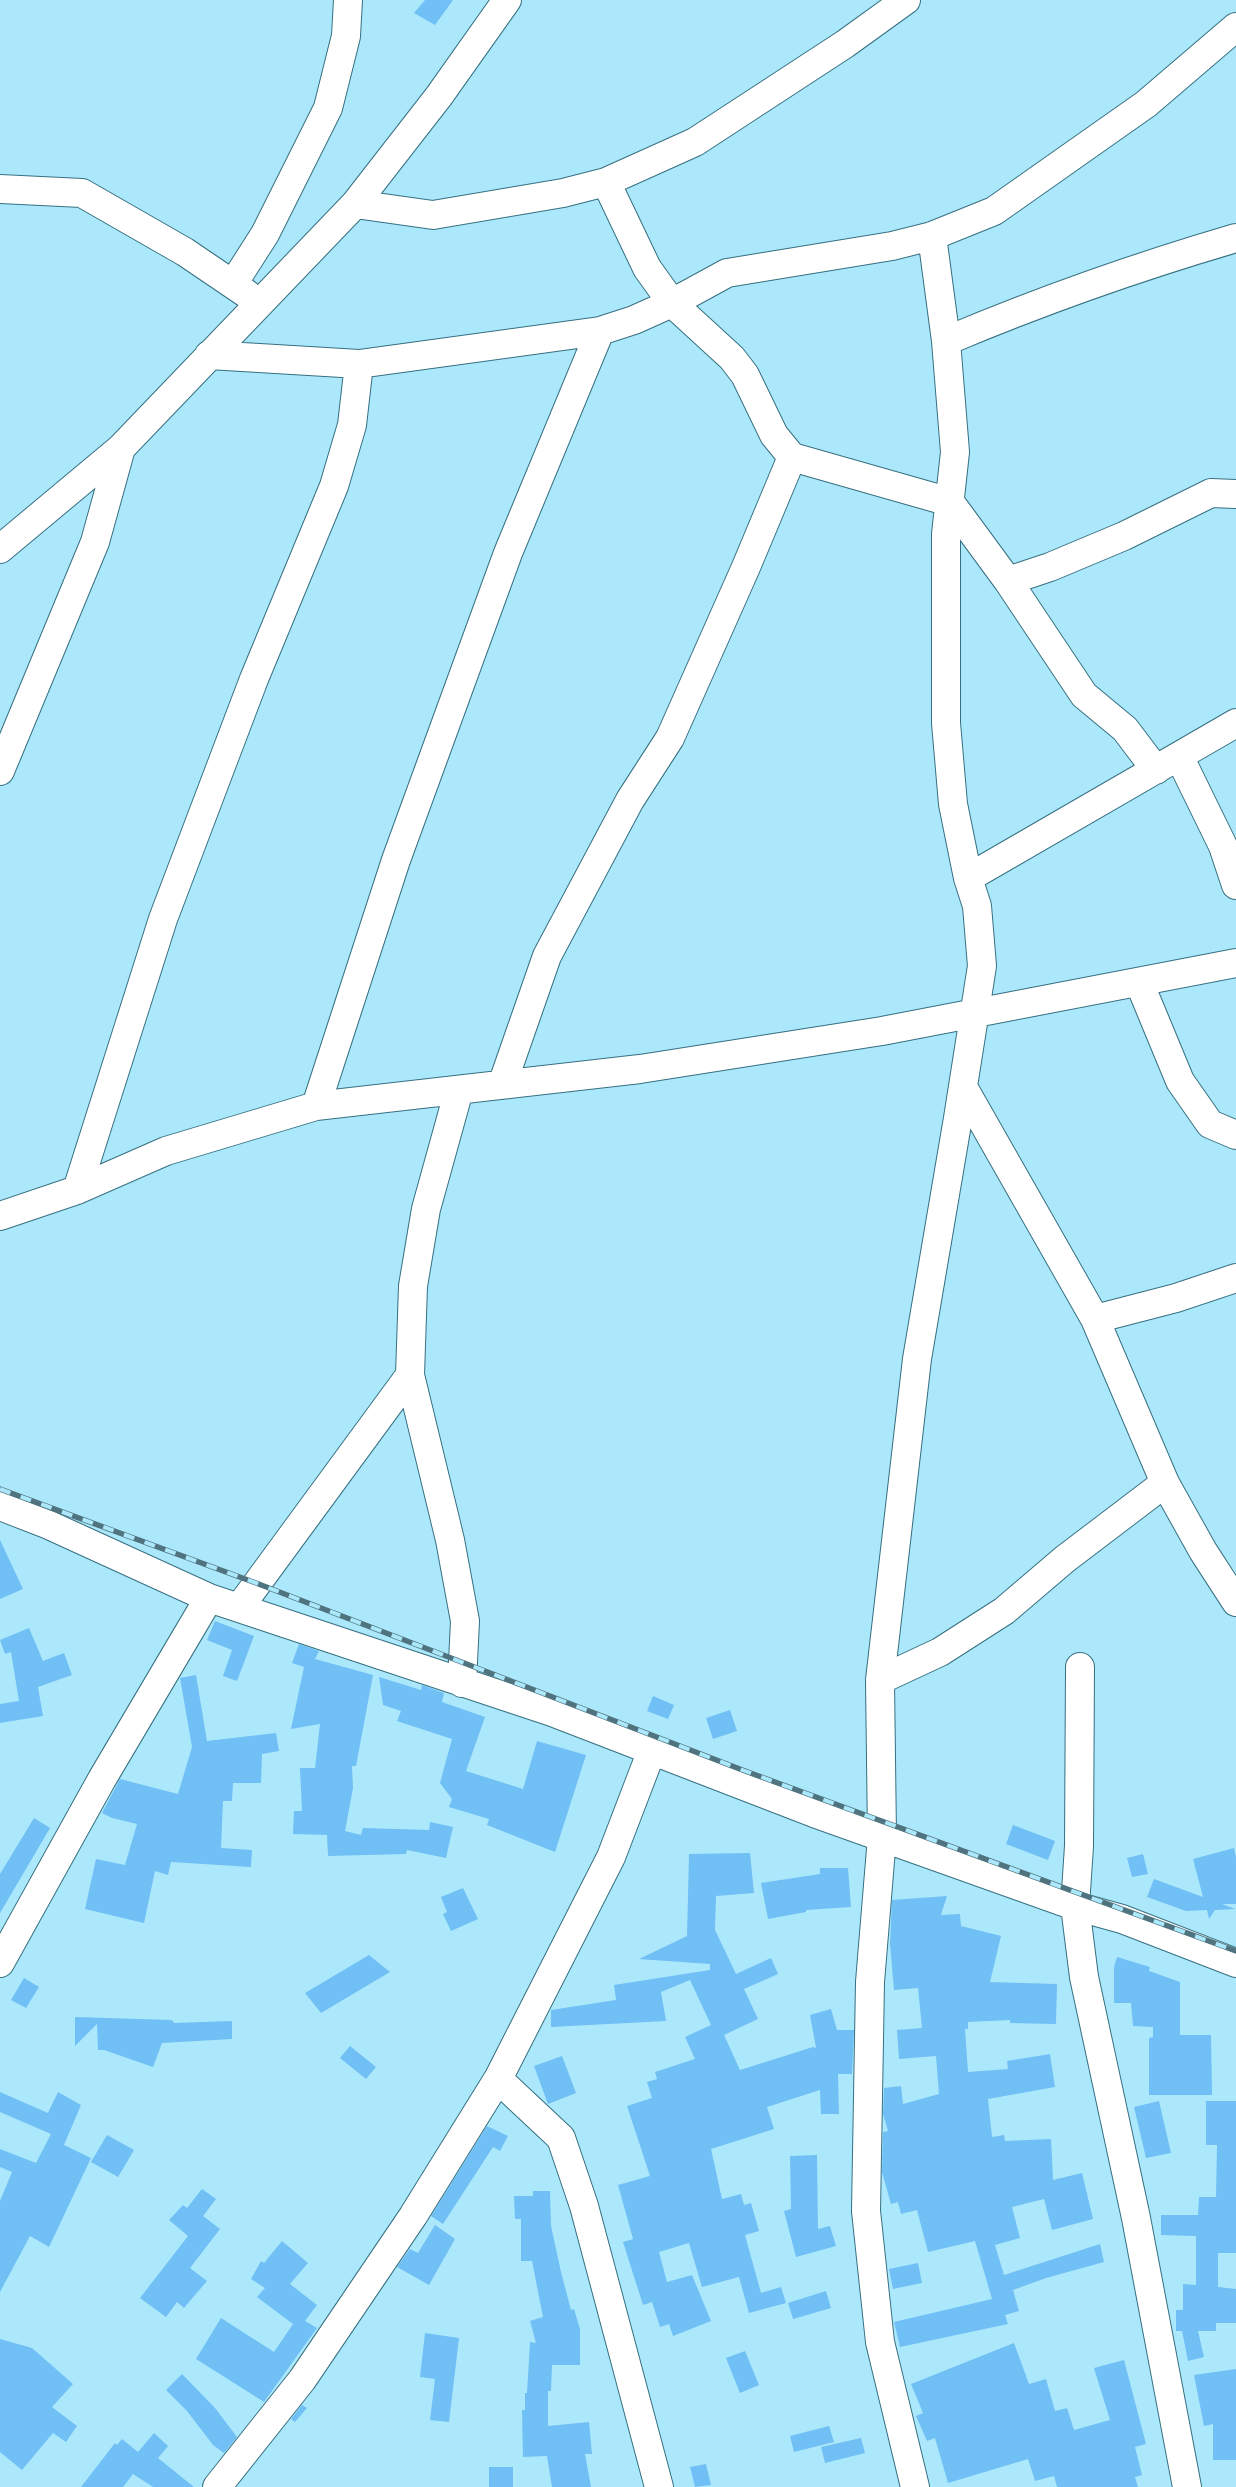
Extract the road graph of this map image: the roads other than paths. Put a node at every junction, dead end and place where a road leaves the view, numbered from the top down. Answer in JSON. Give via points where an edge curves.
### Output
{"nodes":[{"id":1,"x":348,"y":0,"type":"edge"},
{"id":2,"x":507,"y":0,"type":"edge"},
{"id":3,"x":906,"y":0,"type":"edge"},
{"id":4,"x":1236,"y":28,"type":"edge"},
{"id":5,"x":606,"y":182,"type":"junction"},
{"id":6,"x":0,"y":189,"type":"edge"},
{"id":7,"x":355,"y":204,"type":"junction"},
{"id":8,"x":932,"y":236,"type":"junction"},
{"id":9,"x":1236,"y":238,"type":"edge"},
{"id":10,"x":233,"y":284,"type":"junction"},
{"id":11,"x":260,"y":303,"type":"junction"},
{"id":12,"x":672,"y":303,"type":"junction"},
{"id":13,"x":600,"y":331,"type":"junction"},
{"id":14,"x":946,"y":340,"type":"junction"},
{"id":15,"x":210,"y":355,"type":"junction"},
{"id":16,"x":359,"y":364,"type":"junction"},
{"id":17,"x":121,"y":448,"type":"junction"},
{"id":18,"x":792,"y":457,"type":"junction"},
{"id":19,"x":1236,"y":494,"type":"edge"},
{"id":20,"x":950,"y":502,"type":"junction"},
{"id":21,"x":0,"y":549,"type":"edge"},
{"id":22,"x":1008,"y":581,"type":"junction"},
{"id":23,"x":1236,"y":723,"type":"edge"},
{"id":24,"x":1179,"y":756,"type":"junction"},
{"id":25,"x":1156,"y":770,"type":"junction"},
{"id":26,"x":0,"y":771,"type":"edge"},
{"id":27,"x":968,"y":878,"type":"junction"},
{"id":28,"x":1236,"y":886,"type":"edge"},
{"id":29,"x":1236,"y":962,"type":"edge"},
{"id":30,"x":1139,"y":982,"type":"junction"},
{"id":31,"x":975,"y":1014,"type":"junction"},
{"id":32,"x":502,"y":1084,"type":"junction"},
{"id":33,"x":964,"y":1087,"type":"junction"},
{"id":34,"x":459,"y":1090,"type":"junction"},
{"id":35,"x":316,"y":1106,"type":"junction"},
{"id":36,"x":1236,"y":1135,"type":"edge"},
{"id":37,"x":77,"y":1190,"type":"junction"},
{"id":38,"x":0,"y":1216,"type":"edge"},
{"id":39,"x":1236,"y":1278,"type":"edge"},
{"id":40,"x":1095,"y":1319,"type":"junction"},
{"id":41,"x":410,"y":1375,"type":"junction"},
{"id":42,"x":1165,"y":1483,"type":"junction"},
{"id":43,"x":0,"y":1506,"type":"edge"},
{"id":44,"x":210,"y":1598,"type":"junction"},
{"id":45,"x":1236,"y":1602,"type":"edge"},
{"id":46,"x":239,"y":1608,"type":"junction"},
{"id":47,"x":1080,"y":1667,"type":"dead end"},
{"id":48,"x":880,"y":1680,"type":"junction"},
{"id":49,"x":462,"y":1683,"type":"junction"},
{"id":50,"x":652,"y":1750,"type":"junction"},
{"id":51,"x":882,"y":1837,"type":"junction"},
{"id":52,"x":1076,"y":1906,"type":"junction"},
{"id":53,"x":0,"y":1963,"type":"edge"},
{"id":54,"x":1236,"y":1963,"type":"edge"},
{"id":55,"x":498,"y":2080,"type":"junction"},
{"id":56,"x":217,"y":2487,"type":"edge"},
{"id":57,"x":659,"y":2487,"type":"edge"},
{"id":58,"x":915,"y":2487,"type":"edge"},
{"id":59,"x":1187,"y":2487,"type":"edge"}],
"edges":[{"from":1,"to":10,"type":"street","via":[[346,36],[328,108],[265,234]]},
{"from":2,"to":7,"type":"street"},
{"from":3,"to":5,"type":"street","via":[[846,44],[696,142]]},
{"from":4,"to":8,"type":"street","via":[[1146,104],[994,211]]},
{"from":5,"to":7,"type":"street","via":[[563,193],[433,214]]},
{"from":5,"to":12,"type":"street","via":[[647,268]]},
{"from":6,"to":10,"type":"street","via":[[82,193],[185,252]]},
{"from":7,"to":11,"type":"street"},
{"from":8,"to":12,"type":"street","via":[[892,246],[727,273]]},
{"from":8,"to":14,"type":"street"},
{"from":9,"to":14,"type":"street","via":[[1148,264]]},
{"from":10,"to":11,"type":"street"},
{"from":11,"to":15,"type":"street"},
{"from":12,"to":13,"type":"street"},
{"from":12,"to":18,"type":"street","via":[[732,358],[745,375],[774,435]]},
{"from":13,"to":16,"type":"street"},
{"from":13,"to":35,"type":"street","via":[[508,553],[400,850]]},
{"from":14,"to":20,"type":"street","via":[[955,452]]},
{"from":15,"to":16,"type":"street"},
{"from":15,"to":17,"type":"street"},
{"from":16,"to":37,"type":"street","via":[[352,424],[334,486],[254,678],[163,919]]},
{"from":17,"to":21,"type":"street"},
{"from":17,"to":26,"type":"street","via":[[95,542]]},
{"from":18,"to":20,"type":"street"},
{"from":18,"to":32,"type":"street","via":[[670,738],[630,800],[547,956]]},
{"from":19,"to":22,"type":"street","via":[[1211,493],[1124,536]]},
{"from":20,"to":22,"type":"street"},
{"from":20,"to":27,"type":"street","via":[[946,534],[946,723],[953,804]]},
{"from":22,"to":25,"type":"street","via":[[1084,695],[1125,729]]},
{"from":23,"to":24,"type":"street"},
{"from":24,"to":25,"type":"street"},
{"from":24,"to":28,"type":"street","via":[[1224,846]]},
{"from":25,"to":27,"type":"street"},
{"from":27,"to":31,"type":"street","via":[[977,906],[982,966]]},
{"from":29,"to":30,"type":"street"},
{"from":30,"to":31,"type":"street"},
{"from":30,"to":36,"type":"street","via":[[1180,1081],[1210,1124]]},
{"from":31,"to":32,"type":"street","via":[[640,1069]]},
{"from":31,"to":33,"type":"street"},
{"from":32,"to":34,"type":"street"},
{"from":33,"to":40,"type":"street"},
{"from":33,"to":48,"type":"street","via":[[917,1359]]},
{"from":34,"to":35,"type":"street"},
{"from":34,"to":41,"type":"street","via":[[426,1210],[413,1286]]},
{"from":35,"to":37,"type":"street","via":[[166,1151]]},
{"from":37,"to":38,"type":"street"},
{"from":39,"to":40,"type":"street"},
{"from":40,"to":42,"type":"street"},
{"from":41,"to":46,"type":"street"},
{"from":41,"to":49,"type":"street","via":[[450,1540],[465,1621]]},
{"from":42,"to":45,"type":"street"},
{"from":42,"to":48,"type":"street","via":[[1065,1559],[1004,1611],[940,1652]]},
{"from":43,"to":44,"type":"street"},
{"from":44,"to":46,"type":"street"},
{"from":44,"to":53,"type":"street","via":[[102,1779]]},
{"from":46,"to":49,"type":"street"},
{"from":47,"to":52,"type":"street"},
{"from":48,"to":51,"type":"street"},
{"from":49,"to":50,"type":"street","via":[[552,1712]]},
{"from":50,"to":51,"type":"street","via":[[814,1814]]},
{"from":50,"to":55,"type":"street","via":[[611,1857]]},
{"from":51,"to":52,"type":"street"},
{"from":51,"to":58,"type":"street","via":[[870,1982],[866,2211],[880,2342]]},
{"from":52,"to":54,"type":"street","via":[[1122,1919]]},
{"from":52,"to":59,"type":"street","via":[[1084,1977],[1136,2218]]},
{"from":55,"to":56,"type":"street","via":[[413,2216],[307,2372]]},
{"from":55,"to":57,"type":"street","via":[[561,2138],[584,2206]]}]}
